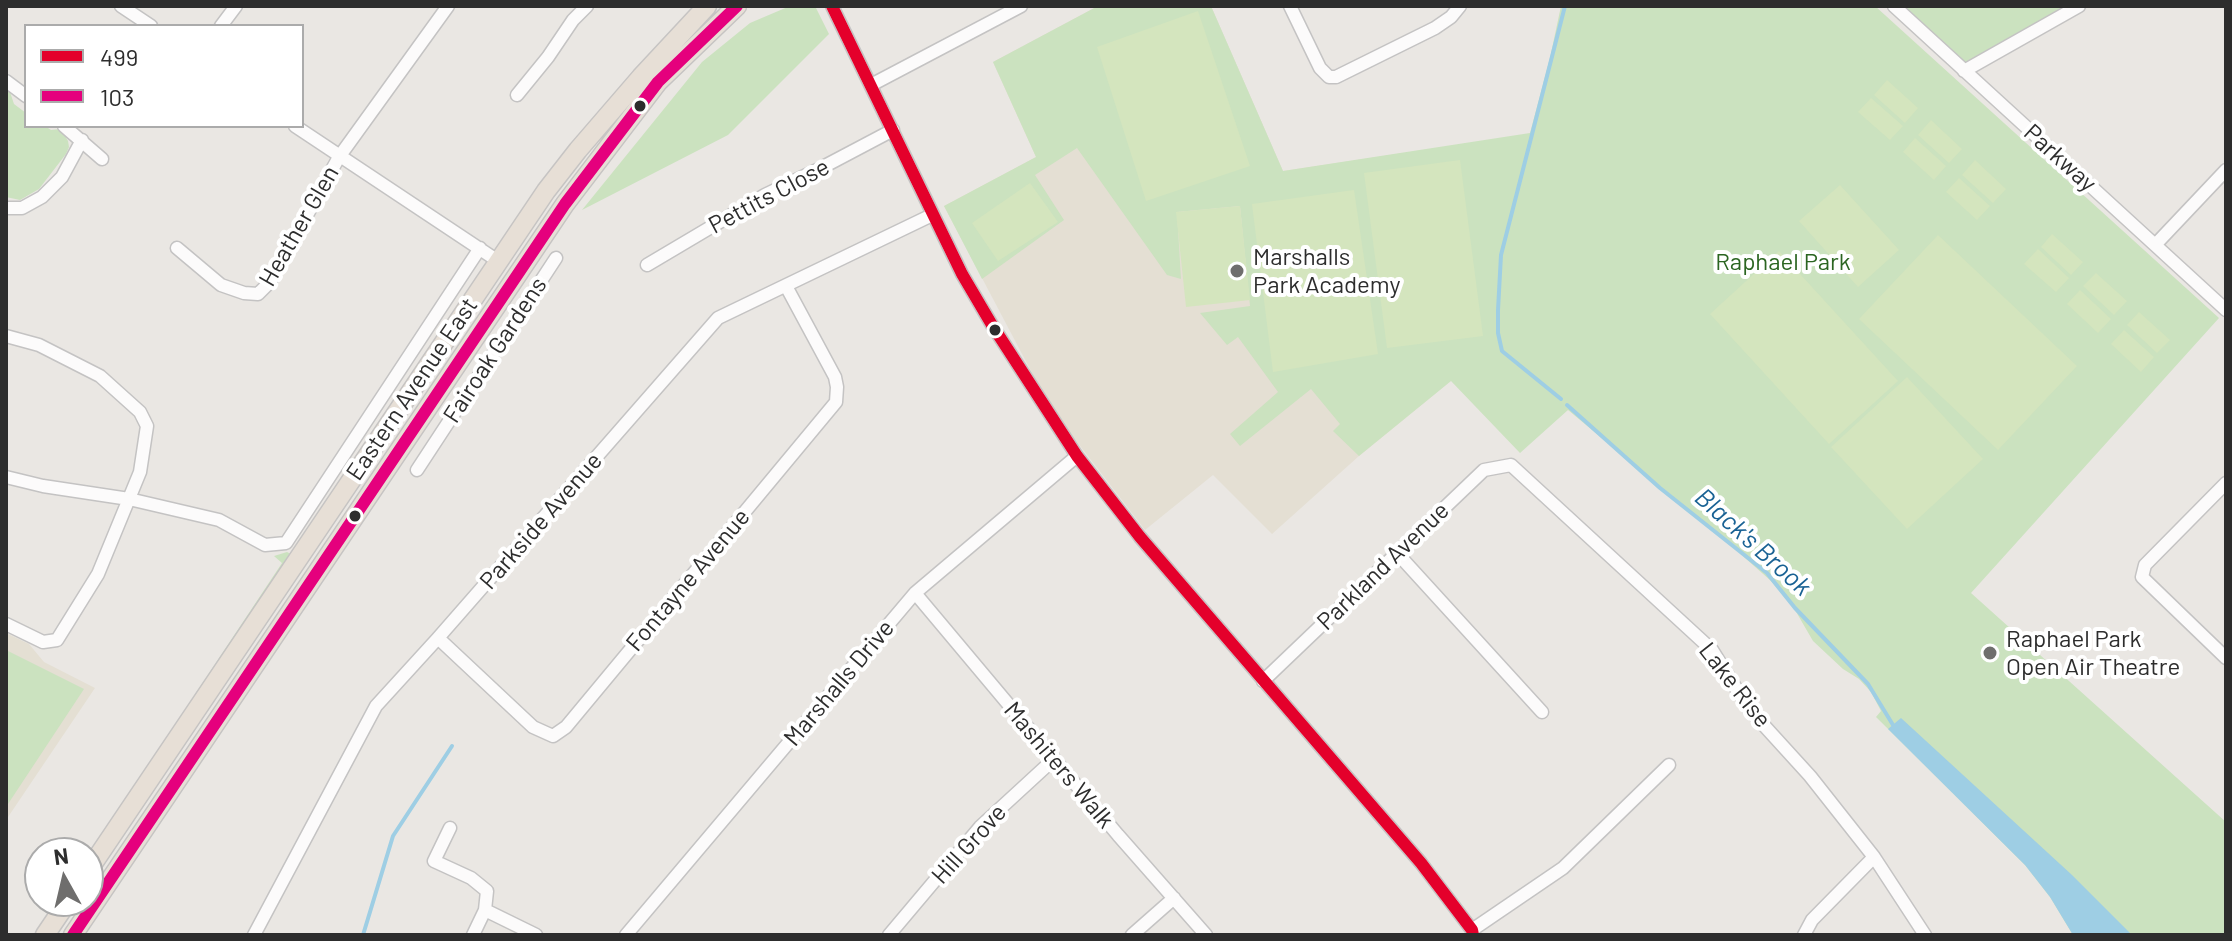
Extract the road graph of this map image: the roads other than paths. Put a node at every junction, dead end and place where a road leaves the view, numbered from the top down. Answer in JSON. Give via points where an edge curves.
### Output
{"nodes":[{"id":1,"x":121,"y":6,"type":"edge"},
{"id":2,"x":236,"y":6,"type":"edge"},
{"id":3,"x":448,"y":6,"type":"edge"},
{"id":4,"x":587,"y":6,"type":"edge"},
{"id":5,"x":707,"y":6,"type":"edge"},
{"id":6,"x":737,"y":6,"type":"edge"},
{"id":7,"x":832,"y":6,"type":"edge"},
{"id":8,"x":1021,"y":6,"type":"edge"},
{"id":9,"x":1290,"y":6,"type":"edge"},
{"id":10,"x":1460,"y":6,"type":"edge"},
{"id":11,"x":1894,"y":6,"type":"edge"},
{"id":12,"x":2079,"y":6,"type":"edge"},
{"id":13,"x":148,"y":24,"type":"edge"},
{"id":14,"x":222,"y":24,"type":"edge"},
{"id":15,"x":1964,"y":71,"type":"junction"},
{"id":16,"x":6,"y":81,"type":"edge"},
{"id":17,"x":871,"y":85,"type":"junction"},
{"id":18,"x":24,"y":94,"type":"edge"},
{"id":19,"x":517,"y":95,"type":"dead end"},
{"id":20,"x":67,"y":128,"type":"edge"},
{"id":21,"x":298,"y":128,"type":"edge"},
{"id":22,"x":893,"y":130,"type":"junction"},
{"id":23,"x":82,"y":140,"type":"junction"},
{"id":24,"x":339,"y":157,"type":"junction"},
{"id":25,"x":102,"y":159,"type":"dead end"},
{"id":26,"x":2226,"y":170,"type":"edge"},
{"id":27,"x":6,"y":208,"type":"edge"},
{"id":28,"x":932,"y":215,"type":"junction"},
{"id":29,"x":2156,"y":244,"type":"junction"},
{"id":30,"x":177,"y":248,"type":"dead end"},
{"id":31,"x":480,"y":248,"type":"junction"},
{"id":32,"x":556,"y":258,"type":"dead end"},
{"id":33,"x":498,"y":261,"type":"junction"},
{"id":34,"x":647,"y":265,"type":"dead end"},
{"id":35,"x":517,"y":275,"type":"junction"},
{"id":36,"x":786,"y":286,"type":"junction"},
{"id":37,"x":536,"y":288,"type":"junction"},
{"id":38,"x":2226,"y":310,"type":"edge"},
{"id":39,"x":6,"y":336,"type":"edge"},
{"id":40,"x":414,"y":428,"type":"junction"},
{"id":41,"x":434,"y":442,"type":"junction"},
{"id":42,"x":1077,"y":456,"type":"junction"},
{"id":43,"x":1511,"y":465,"type":"joint"},
{"id":44,"x":417,"y":470,"type":"dead end"},
{"id":45,"x":6,"y":477,"type":"edge"},
{"id":46,"x":2226,"y":483,"type":"edge"},
{"id":47,"x":129,"y":499,"type":"junction"},
{"id":48,"x":1397,"y":553,"type":"junction"},
{"id":49,"x":915,"y":593,"type":"junction"},
{"id":50,"x":6,"y":624,"type":"edge"},
{"id":51,"x":438,"y":638,"type":"junction"},
{"id":52,"x":2226,"y":658,"type":"edge"},
{"id":53,"x":1263,"y":681,"type":"junction"},
{"id":54,"x":1542,"y":712,"type":"dead end"},
{"id":55,"x":1054,"y":759,"type":"junction"},
{"id":56,"x":1669,"y":765,"type":"dead end"},
{"id":57,"x":450,"y":828,"type":"dead end"},
{"id":58,"x":104,"y":847,"type":"edge"},
{"id":59,"x":1874,"y":857,"type":"junction"},
{"id":60,"x":1174,"y":898,"type":"junction"},
{"id":61,"x":485,"y":910,"type":"junction"},
{"id":62,"x":57,"y":917,"type":"edge"},
{"id":63,"x":1473,"y":933,"type":"edge"},
{"id":64,"x":45,"y":935,"type":"edge"},
{"id":65,"x":73,"y":935,"type":"edge"},
{"id":66,"x":254,"y":935,"type":"edge"},
{"id":67,"x":473,"y":935,"type":"edge"},
{"id":68,"x":536,"y":935,"type":"edge"},
{"id":69,"x":626,"y":935,"type":"edge"},
{"id":70,"x":889,"y":935,"type":"edge"},
{"id":71,"x":1132,"y":935,"type":"edge"},
{"id":72,"x":1206,"y":935,"type":"edge"},
{"id":73,"x":1804,"y":935,"type":"edge"},
{"id":74,"x":1925,"y":935,"type":"edge"}],
"edges":[{"from":1,"to":13,"type":"street"},
{"from":2,"to":14,"type":"street"},
{"from":3,"to":24,"type":"street"},
{"from":4,"to":19,"type":"street"},
{"from":5,"to":33,"type":"highway","name":"Eastern Avenue East","via":[[578,150]]},
{"from":6,"to":35,"type":"highway","name":"Eastern Avenue East","via":[[658,82]]},
{"from":7,"to":17,"type":"street"},
{"from":8,"to":17,"type":"street"},
{"from":9,"to":10,"type":"street","via":[[1329,77],[1435,28]]},
{"from":11,"to":15,"type":"street","name":"Parkway"},
{"from":12,"to":15,"type":"street"},
{"from":15,"to":29,"type":"street","name":"Parkway"},
{"from":16,"to":18,"type":"street"},
{"from":17,"to":22,"type":"street"},
{"from":20,"to":23,"type":"street"},
{"from":21,"to":24,"type":"street"},
{"from":22,"to":28,"type":"street"},
{"from":22,"to":34,"type":"street","name":"Pettits Close","via":[[765,195]]},
{"from":23,"to":25,"type":"street"},
{"from":23,"to":27,"type":"street","via":[[62,177],[42,197],[22,208]]},
{"from":24,"to":30,"type":"street","name":"Heather Glen","via":[[270,282],[258,294],[221,285]]},
{"from":24,"to":31,"type":"street"},
{"from":26,"to":29,"type":"street"},
{"from":28,"to":36,"type":"street","name":"Parkside Avenue"},
{"from":28,"to":42,"type":"street","via":[[992,325]]},
{"from":29,"to":38,"type":"street","name":"Parkway"},
{"from":31,"to":33,"type":"street"},
{"from":31,"to":47,"type":"street","via":[[286,543],[265,545],[219,520]]},
{"from":32,"to":37,"type":"street","name":"Fairoak Gardens"},
{"from":33,"to":58,"type":"highway","name":"Eastern Avenue East"},
{"from":35,"to":37,"type":"street"},
{"from":35,"to":40,"type":"highway","name":"Eastern Avenue East"},
{"from":36,"to":51,"type":"street","name":"Parkside Avenue","via":[[718,318]]},
{"from":36,"to":51,"type":"street","name":"Fontayne Avenue","via":[[835,377],[836,402],[566,727],[553,736],[533,727]]},
{"from":37,"to":41,"type":"street","name":"Fairoak Gardens"},
{"from":39,"to":47,"type":"street","via":[[39,345],[100,376],[140,412],[146,440]]},
{"from":40,"to":41,"type":"street","name":"Fairoak Gardens"},
{"from":40,"to":65,"type":"highway","name":"Eastern Avenue East"},
{"from":41,"to":44,"type":"street","name":"Fairoak Gardens"},
{"from":42,"to":49,"type":"street","name":"Marshalls Drive"},
{"from":42,"to":53,"type":"street"},
{"from":43,"to":48,"type":"street","name":"Parkland Avenue","via":[[1484,470]]},
{"from":43,"to":59,"type":"street","name":"Lake Rise","via":[[1712,650],[1749,709]]},
{"from":45,"to":47,"type":"street"},
{"from":46,"to":52,"type":"street","via":[[2145,565],[2142,577]]},
{"from":47,"to":50,"type":"street","via":[[98,574],[57,640],[43,642]]},
{"from":48,"to":53,"type":"street","name":"Parkland Avenue"},
{"from":48,"to":54,"type":"street"},
{"from":49,"to":55,"type":"street","name":"Mashiters Walk"},
{"from":49,"to":69,"type":"street","name":"Marshalls Drive"},
{"from":51,"to":66,"type":"street","name":"Parkside Avenue","via":[[376,706]]},
{"from":53,"to":63,"type":"street","via":[[1421,863]]},
{"from":55,"to":60,"type":"street","name":"Mashiters Walk"},
{"from":55,"to":70,"type":"street","name":"Hill Grove","via":[[980,827]]},
{"from":56,"to":63,"type":"street","via":[[1563,868]]},
{"from":57,"to":61,"type":"street","via":[[434,861],[487,891]]},
{"from":59,"to":73,"type":"street","via":[[1812,920]]},
{"from":59,"to":74,"type":"street","name":"Lake Rise"},
{"from":60,"to":71,"type":"street"},
{"from":60,"to":72,"type":"street","name":"Mashiters Walk"},
{"from":61,"to":67,"type":"street"},
{"from":61,"to":68,"type":"street"},
{"from":62,"to":64,"type":"highway"}]}
